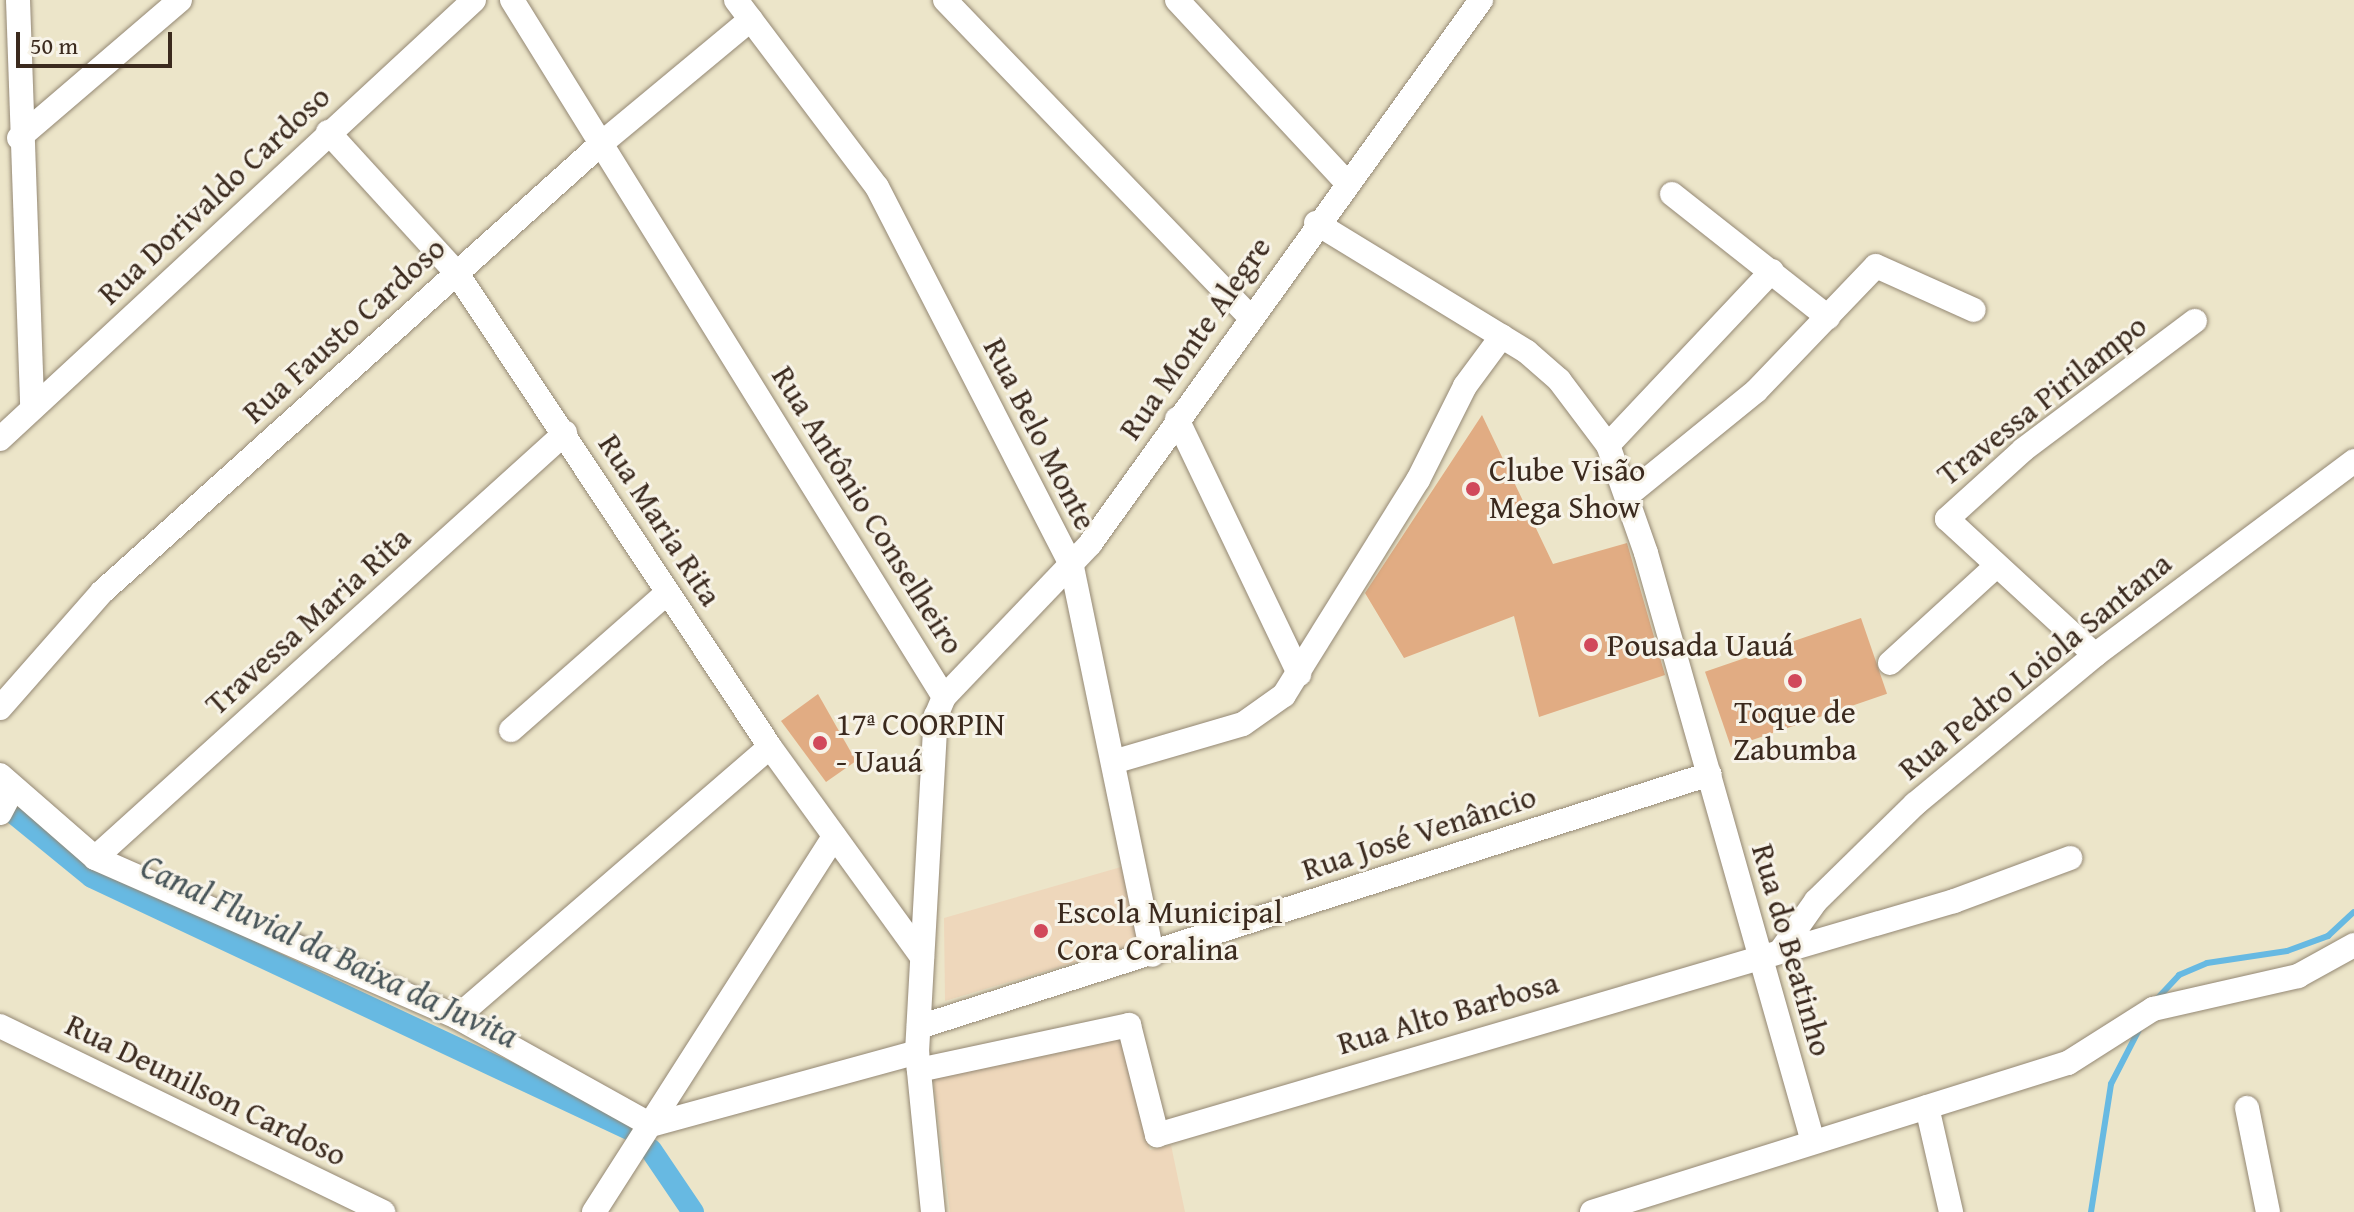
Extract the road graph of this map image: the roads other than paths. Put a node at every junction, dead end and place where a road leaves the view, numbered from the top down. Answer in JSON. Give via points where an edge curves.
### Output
{"nodes":[{"id":1,"x":18,"y":0,"type":"edge"},
{"id":2,"x":180,"y":0,"type":"edge"},
{"id":3,"x":474,"y":0,"type":"edge"},
{"id":4,"x":512,"y":0,"type":"edge"},
{"id":5,"x":945,"y":0,"type":"edge"},
{"id":6,"x":1177,"y":0,"type":"edge"},
{"id":7,"x":1481,"y":0,"type":"edge"},
{"id":8,"x":743,"y":10,"type":"edge"},
{"id":9,"x":328,"y":132,"type":"junction"},
{"id":10,"x":19,"y":138,"type":"junction"},
{"id":11,"x":603,"y":142,"type":"junction"},
{"id":12,"x":1345,"y":181,"type":"junction"},
{"id":13,"x":1672,"y":194,"type":"dead end"},
{"id":14,"x":1316,"y":223,"type":"junction"},
{"id":15,"x":21,"y":237,"type":"junction"},
{"id":16,"x":0,"y":252,"type":"edge"},
{"id":17,"x":1772,"y":271,"type":"junction"},
{"id":18,"x":456,"y":272,"type":"junction"},
{"id":19,"x":1974,"y":310,"type":"dead end"},
{"id":20,"x":1248,"y":315,"type":"junction"},
{"id":21,"x":1828,"y":317,"type":"junction"},
{"id":22,"x":2195,"y":321,"type":"dead end"},
{"id":23,"x":1502,"y":336,"type":"junction"},
{"id":24,"x":32,"y":408,"type":"junction"},
{"id":25,"x":1177,"y":419,"type":"junction"},
{"id":26,"x":565,"y":433,"type":"junction"},
{"id":27,"x":0,"y":439,"type":"edge"},
{"id":28,"x":1608,"y":445,"type":"junction"},
{"id":29,"x":2354,"y":461,"type":"edge"},
{"id":30,"x":1628,"y":495,"type":"junction"},
{"id":31,"x":1072,"y":567,"type":"junction"},
{"id":32,"x":1995,"y":567,"type":"junction"},
{"id":33,"x":667,"y":593,"type":"junction"},
{"id":34,"x":2095,"y":655,"type":"junction"},
{"id":35,"x":1890,"y":663,"type":"dead end"},
{"id":36,"x":1299,"y":674,"type":"junction"},
{"id":37,"x":944,"y":697,"type":"junction"},
{"id":38,"x":0,"y":708,"type":"edge"},
{"id":39,"x":511,"y":730,"type":"dead end"},
{"id":40,"x":770,"y":747,"type":"junction"},
{"id":41,"x":1113,"y":762,"type":"junction"},
{"id":42,"x":1710,"y":774,"type":"junction"},
{"id":43,"x":7,"y":782,"type":"edge"},
{"id":44,"x":0,"y":813,"type":"edge"},
{"id":45,"x":834,"y":836,"type":"junction"},
{"id":46,"x":95,"y":858,"type":"junction"},
{"id":47,"x":2070,"y":858,"type":"dead end"},
{"id":48,"x":2354,"y":945,"type":"edge"},
{"id":49,"x":1770,"y":952,"type":"junction"},
{"id":50,"x":1152,"y":955,"type":"junction"},
{"id":51,"x":922,"y":957,"type":"junction"},
{"id":52,"x":457,"y":1017,"type":"junction"},
{"id":53,"x":0,"y":1026,"type":"edge"},
{"id":54,"x":919,"y":1027,"type":"junction"},
{"id":55,"x":918,"y":1061,"type":"junction"},
{"id":56,"x":1927,"y":1107,"type":"junction"},
{"id":57,"x":2247,"y":1108,"type":"dead end"},
{"id":58,"x":651,"y":1125,"type":"junction"},
{"id":59,"x":1813,"y":1142,"type":"junction"},
{"id":60,"x":383,"y":1212,"type":"edge"},
{"id":61,"x":594,"y":1212,"type":"edge"},
{"id":62,"x":933,"y":1212,"type":"edge"},
{"id":63,"x":1592,"y":1212,"type":"edge"},
{"id":64,"x":1951,"y":1212,"type":"edge"},
{"id":65,"x":2268,"y":1212,"type":"edge"}],
"edges":[{"from":1,"to":10,"type":"street"},
{"from":2,"to":10,"type":"street"},
{"from":3,"to":9,"type":"street","name":"Rua Dorivaldo Cardoso"},
{"from":4,"to":11,"type":"street","name":"Rua Antônio Conselheiro"},
{"from":5,"to":20,"type":"street"},
{"from":6,"to":12,"type":"street"},
{"from":7,"to":12,"type":"street","name":"Rua Monte Alegre"},
{"from":8,"to":11,"type":"street","name":"Rua Fausto Cardoso"},
{"from":8,"to":31,"type":"street","name":"Rua Belo Monte","via":[[882,197]]},
{"from":9,"to":18,"type":"street","name":"Rua Maria Rita"},
{"from":9,"to":24,"type":"street","name":"Rua Dorivaldo Cardoso"},
{"from":10,"to":15,"type":"street"},
{"from":11,"to":18,"type":"street","name":"Rua Fausto Cardoso"},
{"from":11,"to":37,"type":"street","name":"Rua Antônio Conselheiro"},
{"from":12,"to":14,"type":"street","name":"Rua Monte Alegre"},
{"from":13,"to":17,"type":"street"},
{"from":14,"to":20,"type":"street","name":"Rua Monte Alegre"},
{"from":14,"to":23,"type":"street"},
{"from":15,"to":16,"type":"street"},
{"from":15,"to":24,"type":"street"},
{"from":17,"to":21,"type":"street"},
{"from":17,"to":28,"type":"street"},
{"from":18,"to":26,"type":"street","name":"Rua Maria Rita"},
{"from":18,"to":38,"type":"street","name":"Rua Fausto Cardoso","via":[[82,611]]},
{"from":19,"to":21,"type":"street","via":[[1876,266]]},
{"from":20,"to":25,"type":"street","name":"Rua Monte Alegre"},
{"from":21,"to":30,"type":"street","via":[[1756,391]]},
{"from":22,"to":32,"type":"street","name":"Travessa Pirilampo","via":[[1949,515],[1952,528]]},
{"from":23,"to":28,"type":"street","name":"Rua do Beatinho","via":[[1559,380]]},
{"from":23,"to":36,"type":"street","via":[[1465,386],[1418,480]]},
{"from":24,"to":27,"type":"street","name":"Rua Dorivaldo Cardoso"},
{"from":25,"to":31,"type":"street","name":"Rua Monte Alegre"},
{"from":25,"to":36,"type":"street"},
{"from":26,"to":33,"type":"street","name":"Rua Maria Rita"},
{"from":26,"to":46,"type":"street","name":"Travessa Maria Rita"},
{"from":28,"to":30,"type":"street","name":"Rua do Beatinho"},
{"from":29,"to":34,"type":"street","name":"Rua Pedro Loiola Santana"},
{"from":30,"to":42,"type":"street","name":"Rua do Beatinho"},
{"from":31,"to":37,"type":"street","name":"Rua Monte Alegre"},
{"from":31,"to":41,"type":"street","name":"Rua Belo Monte"},
{"from":32,"to":34,"type":"street","name":"Travessa Pirilampo"},
{"from":32,"to":35,"type":"street"},
{"from":33,"to":39,"type":"street"},
{"from":33,"to":40,"type":"street","name":"Rua Maria Rita"},
{"from":34,"to":49,"type":"street","name":"Rua Pedro Loiola Santana","via":[[1856,859]]},
{"from":36,"to":41,"type":"street","via":[[1265,711]]},
{"from":37,"to":51,"type":"street","name":"Rua Antônio Conselheiro","via":[[929,761]]},
{"from":40,"to":45,"type":"street","name":"Rua Maria Rita"},
{"from":40,"to":52,"type":"street"},
{"from":41,"to":50,"type":"street","name":"Rua Belo Monte"},
{"from":42,"to":49,"type":"street","name":"Rua do Beatinho"},
{"from":42,"to":50,"type":"street","name":"Rua José Venâncio"},
{"from":43,"to":44,"type":"street"},
{"from":43,"to":46,"type":"street"},
{"from":45,"to":51,"type":"street","name":"Rua Maria Rita"},
{"from":45,"to":58,"type":"street"},
{"from":46,"to":52,"type":"street"},
{"from":47,"to":49,"type":"street","name":"Rua Alto Barbosa","via":[[1954,901]]},
{"from":48,"to":56,"type":"street","via":[[2298,976],[2153,1009],[2068,1063]]},
{"from":49,"to":55,"type":"street","name":"Rua Alto Barbosa","via":[[1157,1135],[1129,1025]]},
{"from":49,"to":59,"type":"street","name":"Rua do Beatinho"},
{"from":50,"to":54,"type":"street","name":"Rua José Venâncio"},
{"from":51,"to":54,"type":"street","name":"Rua Antônio Conselheiro"},
{"from":52,"to":58,"type":"street"},
{"from":53,"to":60,"type":"street","name":"Rua Deunilson Cardoso"},
{"from":54,"to":55,"type":"street","name":"Rua Antônio Conselheiro"},
{"from":55,"to":58,"type":"street"},
{"from":55,"to":62,"type":"street","name":"Rua Antônio Conselheiro"},
{"from":56,"to":59,"type":"street"},
{"from":56,"to":64,"type":"street"},
{"from":57,"to":65,"type":"street"},
{"from":58,"to":61,"type":"street"},
{"from":59,"to":63,"type":"street"}]}
